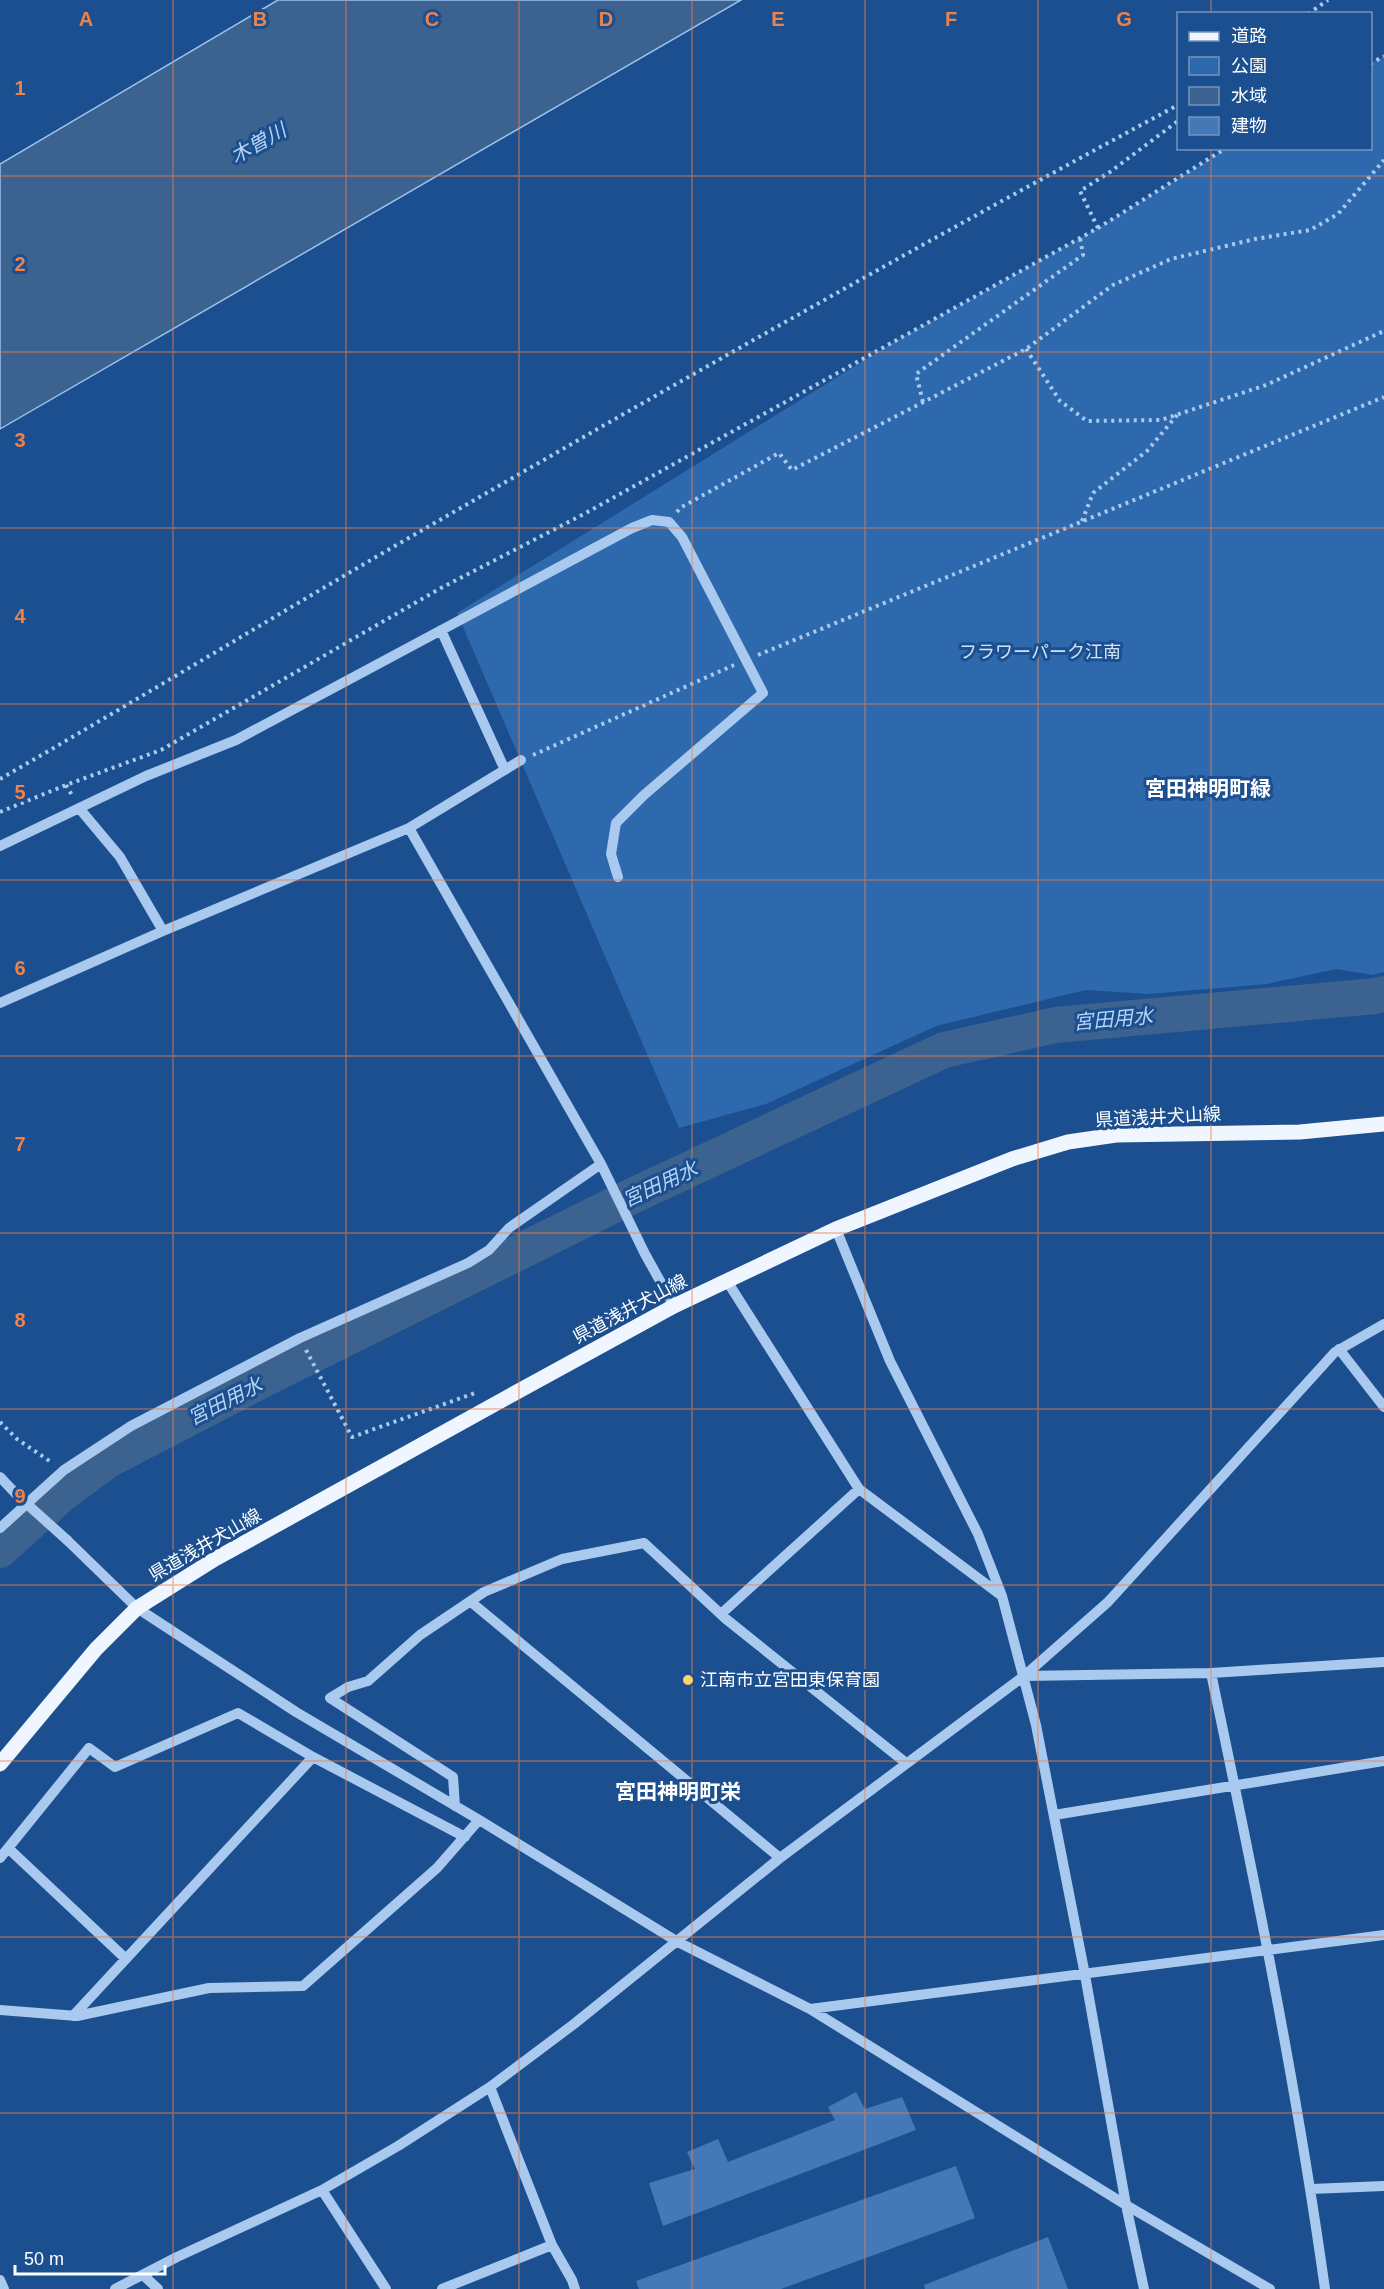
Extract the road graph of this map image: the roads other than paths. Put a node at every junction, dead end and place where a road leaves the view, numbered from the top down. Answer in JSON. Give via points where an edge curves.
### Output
{"nodes":[{"id":1,"x":441,"y":630,"type":"junction"},
{"id":2,"x":521,"y":760,"type":"road end"},
{"id":3,"x":505,"y":770,"type":"junction"},
{"id":4,"x":79,"y":808,"type":"junction"},
{"id":5,"x":410,"y":828,"type":"junction"},
{"id":6,"x":0,"y":846,"type":"edge"},
{"id":7,"x":618,"y":877,"type":"dead end"},
{"id":8,"x":163,"y":931,"type":"junction"},
{"id":9,"x":0,"y":1003,"type":"edge"},
{"id":10,"x":1384,"y":1124,"type":"edge"},
{"id":11,"x":601,"y":1164,"type":"junction"},
{"id":12,"x":836,"y":1229,"type":"junction"},
{"id":13,"x":727,"y":1281,"type":"junction"},
{"id":14,"x":674,"y":1306,"type":"junction"},
{"id":15,"x":1384,"y":1324,"type":"edge"},
{"id":16,"x":1339,"y":1349,"type":"junction"},
{"id":17,"x":1382,"y":1402,"type":"edge"},
{"id":18,"x":0,"y":1477,"type":"edge"},
{"id":19,"x":859,"y":1489,"type":"junction"},
{"id":20,"x":0,"y":1528,"type":"edge"},
{"id":21,"x":1002,"y":1596,"type":"junction"},
{"id":22,"x":471,"y":1602,"type":"junction"},
{"id":23,"x":137,"y":1608,"type":"junction"},
{"id":24,"x":721,"y":1614,"type":"junction"},
{"id":25,"x":1384,"y":1662,"type":"edge"},
{"id":26,"x":1211,"y":1673,"type":"junction"},
{"id":27,"x":1024,"y":1676,"type":"junction"},
{"id":28,"x":313,"y":1757,"type":"junction"},
{"id":29,"x":1384,"y":1761,"type":"edge"},
{"id":30,"x":906,"y":1763,"type":"junction"},
{"id":31,"x":0,"y":1764,"type":"edge"},
{"id":32,"x":1234,"y":1785,"type":"junction"},
{"id":33,"x":455,"y":1806,"type":"junction"},
{"id":34,"x":1054,"y":1815,"type":"junction"},
{"id":35,"x":479,"y":1820,"type":"junction"},
{"id":36,"x":465,"y":1837,"type":"junction"},
{"id":37,"x":8,"y":1848,"type":"junction"},
{"id":38,"x":0,"y":1858,"type":"edge"},
{"id":39,"x":780,"y":1858,"type":"junction"},
{"id":40,"x":1384,"y":1935,"type":"edge"},
{"id":41,"x":678,"y":1942,"type":"junction"},
{"id":42,"x":1267,"y":1951,"type":"junction"},
{"id":43,"x":126,"y":1959,"type":"junction"},
{"id":44,"x":1085,"y":1975,"type":"junction"},
{"id":45,"x":810,"y":2009,"type":"junction"},
{"id":46,"x":0,"y":2010,"type":"edge"},
{"id":47,"x":73,"y":2016,"type":"junction"},
{"id":48,"x":489,"y":2087,"type":"junction"},
{"id":49,"x":1384,"y":2186,"type":"edge"},
{"id":50,"x":1311,"y":2189,"type":"junction"},
{"id":51,"x":322,"y":2190,"type":"junction"},
{"id":52,"x":1126,"y":2205,"type":"junction"},
{"id":53,"x":552,"y":2245,"type":"junction"},
{"id":54,"x":143,"y":2275,"type":"junction"},
{"id":55,"x":0,"y":2280,"type":"edge"},
{"id":56,"x":4,"y":2289,"type":"edge"},
{"id":57,"x":115,"y":2289,"type":"edge"},
{"id":58,"x":158,"y":2289,"type":"edge"},
{"id":59,"x":386,"y":2289,"type":"edge"},
{"id":60,"x":442,"y":2289,"type":"edge"},
{"id":61,"x":575,"y":2289,"type":"edge"},
{"id":62,"x":1144,"y":2289,"type":"edge"},
{"id":63,"x":1270,"y":2289,"type":"edge"},
{"id":64,"x":1325,"y":2289,"type":"edge"}],
"edges":[{"from":1,"to":3,"type":"street"},
{"from":1,"to":4,"type":"street","via":[[236,740]]},
{"from":1,"to":7,"type":"street","via":[[652,520],[669,522],[682,537],[763,693],[616,823],[610,854]]},
{"from":2,"to":3,"type":"street"},
{"from":3,"to":5,"type":"street"},
{"from":4,"to":6,"type":"street"},
{"from":4,"to":8,"type":"street","via":[[120,857]]},
{"from":5,"to":8,"type":"street"},
{"from":5,"to":11,"type":"street"},
{"from":8,"to":9,"type":"street"},
{"from":10,"to":12,"type":"main road","name":"県道浅井犬山線","via":[[1300,1132],[1116,1136],[1068,1142],[1012,1159]]},
{"from":11,"to":14,"type":"street"},
{"from":11,"to":20,"type":"street","via":[[509,1228],[489,1250],[468,1263],[300,1338],[131,1426],[64,1470]]},
{"from":12,"to":13,"type":"main road","name":"県道浅井犬山線"},
{"from":12,"to":21,"type":"street","via":[[890,1361],[978,1534]]},
{"from":13,"to":14,"type":"main road","name":"県道浅井犬山線"},
{"from":13,"to":19,"type":"street"},
{"from":14,"to":23,"type":"main road","name":"県道浅井犬山線","via":[[215,1559]]},
{"from":15,"to":16,"type":"street"},
{"from":16,"to":17,"type":"street"},
{"from":16,"to":27,"type":"street","via":[[1107,1602]]},
{"from":18,"to":23,"type":"street","bridge":true},
{"from":19,"to":21,"type":"street"},
{"from":19,"to":24,"type":"street"},
{"from":21,"to":27,"type":"street"},
{"from":22,"to":24,"type":"street","via":[[484,1592],[562,1559],[645,1543]]},
{"from":22,"to":33,"type":"street","via":[[420,1635],[368,1681],[330,1698],[453,1777]]},
{"from":22,"to":39,"type":"street"},
{"from":23,"to":31,"type":"main road","name":"県道浅井犬山線","via":[[96,1649]]},
{"from":23,"to":33,"type":"street","via":[[296,1712]]},
{"from":24,"to":30,"type":"street"},
{"from":25,"to":26,"type":"street"},
{"from":26,"to":27,"type":"street"},
{"from":26,"to":32,"type":"street"},
{"from":27,"to":30,"type":"street"},
{"from":27,"to":34,"type":"street"},
{"from":28,"to":36,"type":"street"},
{"from":28,"to":37,"type":"street","via":[[238,1713],[115,1767],[89,1748]]},
{"from":28,"to":43,"type":"street"},
{"from":29,"to":32,"type":"street"},
{"from":30,"to":39,"type":"street"},
{"from":32,"to":34,"type":"street"},
{"from":32,"to":42,"type":"street"},
{"from":33,"to":35,"type":"street"},
{"from":34,"to":44,"type":"street"},
{"from":35,"to":36,"type":"street"},
{"from":35,"to":41,"type":"street"},
{"from":36,"to":47,"type":"street","via":[[437,1868],[303,1986],[209,1988]]},
{"from":37,"to":38,"type":"street"},
{"from":37,"to":43,"type":"street"},
{"from":39,"to":41,"type":"street"},
{"from":40,"to":42,"type":"street"},
{"from":41,"to":45,"type":"street"},
{"from":41,"to":48,"type":"street"},
{"from":42,"to":44,"type":"street"},
{"from":42,"to":50,"type":"street"},
{"from":43,"to":47,"type":"street"},
{"from":44,"to":45,"type":"street"},
{"from":44,"to":52,"type":"street"},
{"from":45,"to":52,"type":"street"},
{"from":46,"to":47,"type":"street"},
{"from":48,"to":51,"type":"street"},
{"from":48,"to":53,"type":"street"},
{"from":49,"to":50,"type":"street"},
{"from":50,"to":64,"type":"street"},
{"from":51,"to":54,"type":"street"},
{"from":51,"to":59,"type":"street"},
{"from":52,"to":62,"type":"street"},
{"from":52,"to":63,"type":"street"},
{"from":53,"to":60,"type":"street"},
{"from":53,"to":61,"type":"street"},
{"from":54,"to":57,"type":"street"},
{"from":54,"to":58,"type":"street"},
{"from":55,"to":56,"type":"street"}]}
